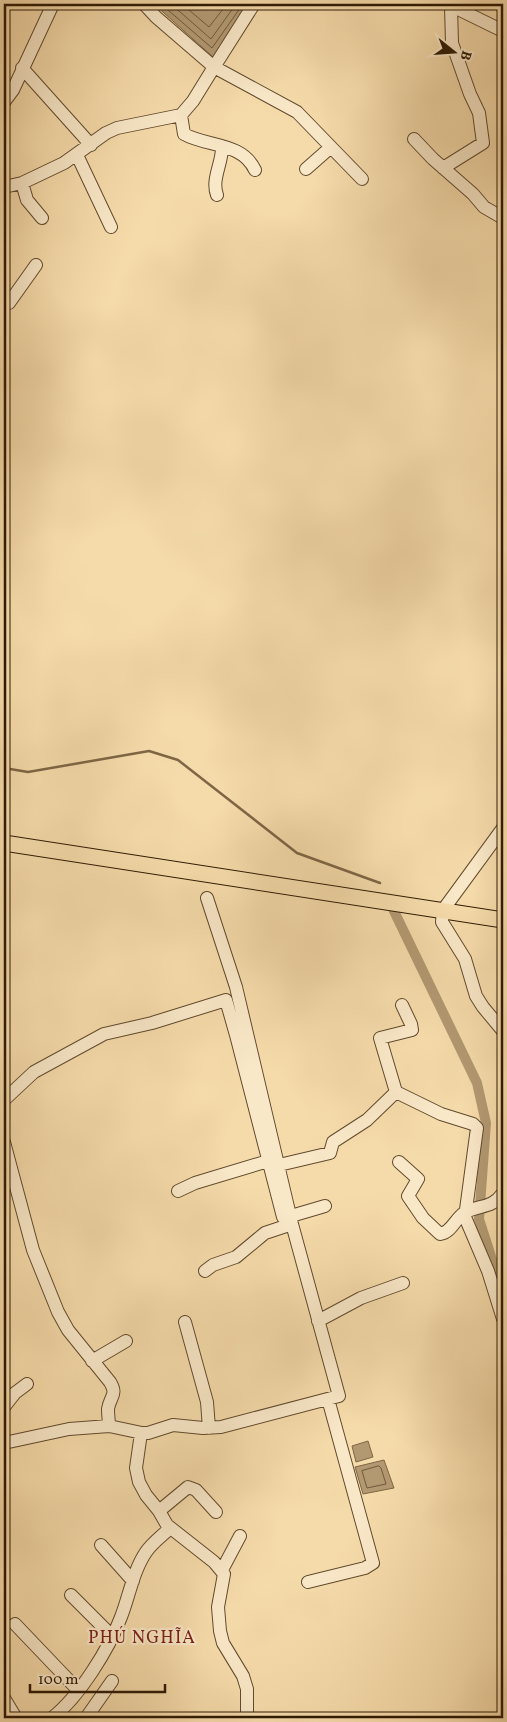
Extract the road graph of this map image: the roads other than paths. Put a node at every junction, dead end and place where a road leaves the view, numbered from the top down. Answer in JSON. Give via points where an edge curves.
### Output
{"nodes":[{"id":1,"x":53,"y":4,"type":"edge"},
{"id":2,"x":144,"y":4,"type":"edge"},
{"id":3,"x":254,"y":4,"type":"edge"},
{"id":4,"x":502,"y":4,"type":"edge"},
{"id":5,"x":450,"y":5,"type":"edge"},
{"id":6,"x":503,"y":8,"type":"edge"},
{"id":7,"x":503,"y":31,"type":"edge"},
{"id":8,"x":214,"y":67,"type":"junction"},
{"id":9,"x":22,"y":68,"type":"junction"},
{"id":10,"x":4,"y":102,"type":"edge"},
{"id":11,"x":181,"y":115,"type":"junction"},
{"id":12,"x":414,"y":139,"type":"dead end"},
{"id":13,"x":91,"y":145,"type":"junction"},
{"id":14,"x":222,"y":146,"type":"junction"},
{"id":15,"x":331,"y":147,"type":"junction"},
{"id":16,"x":77,"y":155,"type":"junction"},
{"id":17,"x":443,"y":168,"type":"junction"},
{"id":18,"x":306,"y":169,"type":"dead end"},
{"id":19,"x":255,"y":170,"type":"dead end"},
{"id":20,"x":362,"y":179,"type":"dead end"},
{"id":21,"x":22,"y":183,"type":"junction"},
{"id":22,"x":4,"y":187,"type":"edge"},
{"id":23,"x":217,"y":195,"type":"dead end"},
{"id":24,"x":42,"y":218,"type":"dead end"},
{"id":25,"x":503,"y":218,"type":"edge"},
{"id":26,"x":111,"y":227,"type":"dead end"},
{"id":27,"x":36,"y":265,"type":"dead end"},
{"id":28,"x":4,"y":302,"type":"edge"},
{"id":29,"x":503,"y":828,"type":"edge"},
{"id":30,"x":4,"y":843,"type":"edge"},
{"id":31,"x":207,"y":898,"type":"dead end"},
{"id":32,"x":442,"y":916,"type":"junction"},
{"id":33,"x":503,"y":920,"type":"edge"},
{"id":34,"x":402,"y":1005,"type":"dead end"},
{"id":35,"x":503,"y":1029,"type":"edge"},
{"id":36,"x":396,"y":1092,"type":"junction"},
{"id":37,"x":4,"y":1100,"type":"edge"},
{"id":38,"x":4,"y":1142,"type":"edge"},
{"id":39,"x":399,"y":1162,"type":"dead end"},
{"id":40,"x":274,"y":1163,"type":"junction"},
{"id":41,"x":178,"y":1191,"type":"dead end"},
{"id":42,"x":503,"y":1193,"type":"edge"},
{"id":43,"x":325,"y":1206,"type":"dead end"},
{"id":44,"x":464,"y":1213,"type":"junction"},
{"id":45,"x":288,"y":1223,"type":"junction"},
{"id":46,"x":205,"y":1271,"type":"dead end"},
{"id":47,"x":403,"y":1283,"type":"dead end"},
{"id":48,"x":503,"y":1319,"type":"edge"},
{"id":49,"x":318,"y":1321,"type":"junction"},
{"id":50,"x":184,"y":1322,"type":"dead end"},
{"id":51,"x":126,"y":1341,"type":"dead end"},
{"id":52,"x":92,"y":1361,"type":"junction"},
{"id":53,"x":27,"y":1384,"type":"dead end"},
{"id":54,"x":333,"y":1397,"type":"junction"},
{"id":55,"x":4,"y":1407,"type":"edge"},
{"id":56,"x":109,"y":1426,"type":"junction"},
{"id":57,"x":209,"y":1428,"type":"junction"},
{"id":58,"x":141,"y":1432,"type":"junction"},
{"id":59,"x":4,"y":1443,"type":"edge"},
{"id":60,"x":159,"y":1511,"type":"junction"},
{"id":61,"x":216,"y":1512,"type":"dead end"},
{"id":62,"x":170,"y":1528,"type":"junction"},
{"id":63,"x":240,"y":1536,"type":"dead end"},
{"id":64,"x":100,"y":1545,"type":"dead end"},
{"id":65,"x":222,"y":1570,"type":"junction"},
{"id":66,"x":133,"y":1581,"type":"junction"},
{"id":67,"x":308,"y":1582,"type":"dead end"},
{"id":68,"x":71,"y":1595,"type":"dead end"},
{"id":69,"x":16,"y":1624,"type":"dead end"},
{"id":70,"x":113,"y":1636,"type":"junction"},
{"id":71,"x":112,"y":1681,"type":"dead end"},
{"id":72,"x":78,"y":1690,"type":"junction"},
{"id":73,"x":4,"y":1698,"type":"edge"},
{"id":74,"x":60,"y":1716,"type":"edge"},
{"id":75,"x":16,"y":1718,"type":"edge"},
{"id":76,"x":86,"y":1718,"type":"edge"},
{"id":77,"x":247,"y":1718,"type":"edge"}],
"edges":[{"from":1,"to":9,"type":"street"},
{"from":2,"to":8,"type":"street"},
{"from":3,"to":8,"type":"street"},
{"from":4,"to":6,"type":"street"},
{"from":5,"to":7,"type":"street"},
{"from":5,"to":17,"type":"street","via":[[452,43],[479,113],[483,142]]},
{"from":8,"to":11,"type":"street"},
{"from":8,"to":15,"type":"street","via":[[297,112]]},
{"from":9,"to":10,"type":"street"},
{"from":9,"to":13,"type":"street"},
{"from":11,"to":13,"type":"street","via":[[117,128]]},
{"from":11,"to":14,"type":"street","via":[[184,134]]},
{"from":12,"to":17,"type":"street"},
{"from":13,"to":16,"type":"street"},
{"from":14,"to":19,"type":"street","via":[[241,154]]},
{"from":14,"to":23,"type":"street","via":[[216,180]]},
{"from":15,"to":18,"type":"street"},
{"from":15,"to":20,"type":"street"},
{"from":16,"to":21,"type":"street"},
{"from":16,"to":26,"type":"street"},
{"from":17,"to":25,"type":"street","via":[[484,207]]},
{"from":21,"to":22,"type":"street"},
{"from":21,"to":24,"type":"street","via":[[27,200]]},
{"from":27,"to":28,"type":"street","via":[[9,303]]},
{"from":29,"to":32,"type":"street"},
{"from":30,"to":32,"type":"main road"},
{"from":31,"to":40,"type":"street","via":[[236,987]]},
{"from":32,"to":33,"type":"main road"},
{"from":32,"to":35,"type":"street","via":[[465,959],[476,996]]},
{"from":34,"to":36,"type":"street","via":[[412,1030],[380,1038]]},
{"from":36,"to":40,"type":"street","via":[[367,1120],[333,1142],[330,1153]]},
{"from":36,"to":44,"type":"street","via":[[441,1114],[476,1126]]},
{"from":37,"to":40,"type":"street","via":[[34,1072],[104,1034],[226,1000]]},
{"from":38,"to":52,"type":"street","via":[[31,1242],[44,1277],[63,1322]]},
{"from":39,"to":44,"type":"street","via":[[418,1179],[408,1194],[409,1198],[440,1234],[445,1233]]},
{"from":40,"to":41,"type":"street","via":[[195,1183]]},
{"from":40,"to":45,"type":"street"},
{"from":42,"to":44,"type":"street","via":[[490,1205]]},
{"from":43,"to":45,"type":"street"},
{"from":44,"to":48,"type":"street"},
{"from":45,"to":46,"type":"street","via":[[265,1233],[236,1256]]},
{"from":45,"to":49,"type":"street"},
{"from":47,"to":49,"type":"street","via":[[343,1306]]},
{"from":49,"to":54,"type":"street"},
{"from":50,"to":57,"type":"street","via":[[207,1402]]},
{"from":51,"to":52,"type":"street"},
{"from":52,"to":56,"type":"street","via":[[114,1390],[108,1410]]},
{"from":53,"to":55,"type":"street"},
{"from":54,"to":57,"type":"street"},
{"from":54,"to":67,"type":"street","via":[[373,1563],[365,1568]]},
{"from":56,"to":58,"type":"street"},
{"from":56,"to":59,"type":"street","via":[[70,1429]]},
{"from":57,"to":58,"type":"street","via":[[173,1425]]},
{"from":58,"to":60,"type":"street","via":[[136,1468],[139,1482]]},
{"from":60,"to":61,"type":"street","via":[[188,1487],[196,1490]]},
{"from":60,"to":62,"type":"street"},
{"from":62,"to":65,"type":"street"},
{"from":62,"to":66,"type":"street","via":[[146,1552]]},
{"from":63,"to":65,"type":"street"},
{"from":64,"to":66,"type":"street"},
{"from":65,"to":77,"type":"street","via":[[224,1578],[218,1607],[222,1643],[243,1676],[247,1689]]},
{"from":66,"to":70,"type":"street"},
{"from":68,"to":70,"type":"street"},
{"from":69,"to":72,"type":"street"},
{"from":70,"to":72,"type":"street"},
{"from":71,"to":76,"type":"street"},
{"from":72,"to":74,"type":"street"},
{"from":73,"to":75,"type":"street"}]}
